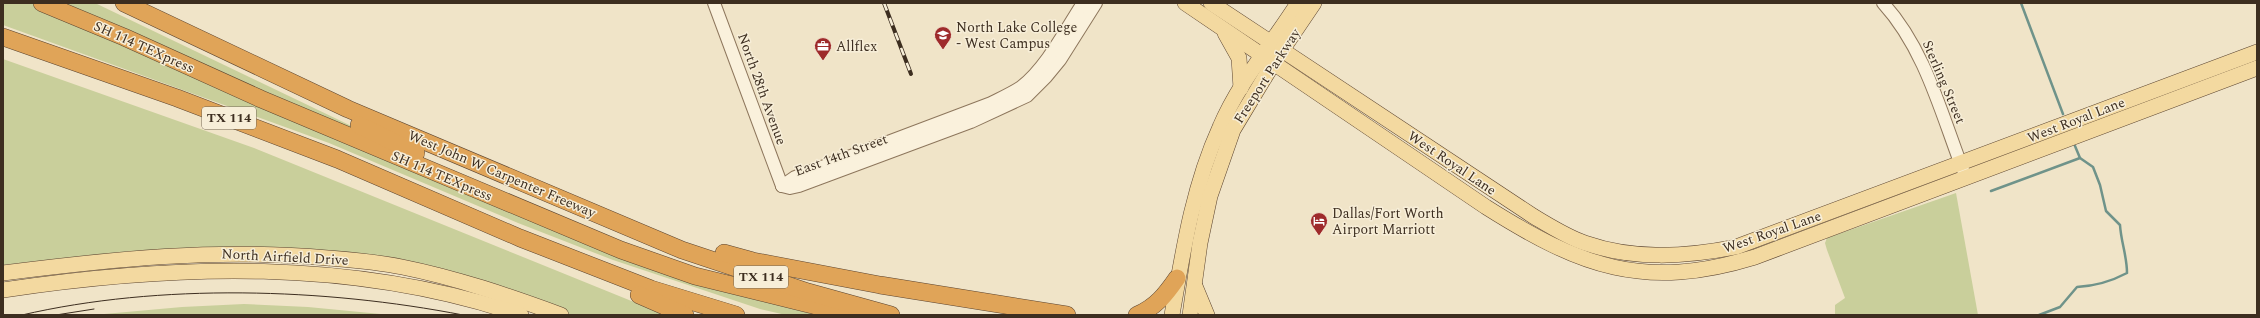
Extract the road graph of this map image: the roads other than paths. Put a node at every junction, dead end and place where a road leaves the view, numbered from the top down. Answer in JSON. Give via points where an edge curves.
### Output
{"nodes":[{"id":1,"x":42,"y":3,"type":"edge"},
{"id":2,"x":124,"y":3,"type":"edge"},
{"id":3,"x":714,"y":3,"type":"edge"},
{"id":4,"x":1083,"y":3,"type":"edge"},
{"id":5,"x":1096,"y":3,"type":"edge"},
{"id":6,"x":1185,"y":3,"type":"edge"},
{"id":7,"x":1211,"y":3,"type":"edge"},
{"id":8,"x":1298,"y":3,"type":"edge"},
{"id":9,"x":1314,"y":3,"type":"edge"},
{"id":10,"x":1883,"y":3,"type":"edge"},
{"id":11,"x":1221,"y":28,"type":"junction"},
{"id":12,"x":3,"y":37,"type":"edge"},
{"id":13,"x":1272,"y":52,"type":"junction"},
{"id":14,"x":2257,"y":52,"type":"edge"},
{"id":15,"x":2257,"y":68,"type":"edge"},
{"id":16,"x":284,"y":78,"type":"junction"},
{"id":17,"x":1241,"y":88,"type":"junction"},
{"id":18,"x":1960,"y":163,"type":"junction"},
{"id":19,"x":1966,"y":178,"type":"junction"},
{"id":20,"x":1477,"y":180,"type":"junction"},
{"id":21,"x":782,"y":186,"type":"junction"},
{"id":22,"x":1467,"y":194,"type":"junction"},
{"id":23,"x":1201,"y":203,"type":"junction"},
{"id":24,"x":509,"y":204,"type":"junction"},
{"id":25,"x":1811,"y":219,"type":"junction"},
{"id":26,"x":635,"y":230,"type":"junction"},
{"id":27,"x":1817,"y":234,"type":"junction"},
{"id":28,"x":520,"y":238,"type":"junction"},
{"id":29,"x":1639,"y":254,"type":"junction"},
{"id":30,"x":188,"y":255,"type":"junction"},
{"id":31,"x":1637,"y":271,"type":"junction"},
{"id":32,"x":187,"y":272,"type":"junction"},
{"id":33,"x":3,"y":273,"type":"edge"},
{"id":34,"x":1177,"y":278,"type":"junction"},
{"id":35,"x":1195,"y":286,"type":"junction"},
{"id":36,"x":3,"y":290,"type":"edge"},
{"id":37,"x":521,"y":315,"type":"edge"},
{"id":38,"x":561,"y":315,"type":"edge"},
{"id":39,"x":685,"y":315,"type":"edge"},
{"id":40,"x":736,"y":315,"type":"edge"},
{"id":41,"x":853,"y":315,"type":"edge"},
{"id":42,"x":891,"y":315,"type":"edge"},
{"id":43,"x":1067,"y":315,"type":"edge"},
{"id":44,"x":1137,"y":315,"type":"edge"},
{"id":45,"x":1172,"y":315,"type":"edge"},
{"id":46,"x":1190,"y":315,"type":"edge"},
{"id":47,"x":1207,"y":315,"type":"edge"}],
"edges":[{"from":1,"to":24,"type":"highway","name":"SH 114 TEXpress"},
{"from":2,"to":16,"type":"highway","name":"West John W Carpenter Freeway","number":"TX 114"},
{"from":3,"to":21,"type":"street","name":"North 28th Avenue"},
{"from":4,"to":21,"type":"street","name":"East 14th Street","via":[[1044,61],[1019,88],[991,103],[795,176]]},
{"from":5,"to":21,"type":"street","name":"East 14th Street","via":[[1060,60],[1035,89],[1016,102],[971,122],[799,186]]},
{"from":6,"to":11,"type":"main road"},
{"from":7,"to":13,"type":"main road","name":"West Royal Lane"},
{"from":8,"to":13,"type":"main road","name":"Freeport Parkway"},
{"from":9,"to":13,"type":"main road","name":"Freeport Parkway","via":[[1295,33]]},
{"from":10,"to":18,"type":"street","name":"Sterling Street","via":[[1900,24],[1921,62]]},
{"from":11,"to":13,"type":"main road"},
{"from":11,"to":17,"type":"main road","via":[[1239,58]]},
{"from":12,"to":28,"type":"highway","number":"TX 114","via":[[177,98],[337,159]]},
{"from":13,"to":17,"type":"main road","name":"Freeport Parkway"},
{"from":13,"to":20,"type":"main road","name":"West Royal Lane"},
{"from":13,"to":22,"type":"main road","name":"West Royal Lane"},
{"from":13,"to":23,"type":"main road","name":"Freeport Parkway","via":[[1233,130]]},
{"from":14,"to":18,"type":"main road","name":"West Royal Lane"},
{"from":15,"to":19,"type":"main road","name":"West Royal Lane"},
{"from":16,"to":24,"type":"highway","via":[[348,120],[502,197]]},
{"from":16,"to":26,"type":"highway","name":"West John W Carpenter Freeway","number":"TX 114","via":[[348,109]]},
{"from":17,"to":23,"type":"main road","name":"Freeport Parkway","via":[[1220,126],[1208,157]]},
{"from":18,"to":19,"type":"street","name":"Sterling Street"},
{"from":18,"to":25,"type":"main road","name":"West Royal Lane"},
{"from":19,"to":27,"type":"main road","name":"West Royal Lane"},
{"from":20,"to":22,"type":"main road"},
{"from":20,"to":29,"type":"main road","name":"West Royal Lane","via":[[1533,216],[1584,242],[1609,250]]},
{"from":22,"to":31,"type":"main road","name":"West Royal Lane","via":[[1554,247],[1614,268]]},
{"from":23,"to":34,"type":"main road","name":"Freeport Parkway"},
{"from":23,"to":35,"type":"main road","name":"Freeport Parkway"},
{"from":24,"to":41,"type":"highway","name":"SH 114 TEXpress","via":[[621,250],[695,276]]},
{"from":25,"to":27,"type":"main road"},
{"from":25,"to":29,"type":"main road","name":"West Royal Lane","via":[[1736,247],[1700,254]]},
{"from":26,"to":42,"type":"highway","name":"West John W Carpenter Freeway","number":"TX 114","via":[[682,250],[763,277]]},
{"from":26,"to":43,"type":"highway","via":[[686,240],[753,261],[880,285]]},
{"from":27,"to":31,"type":"main road","name":"West Royal Lane","via":[[1723,266],[1664,273]]},
{"from":28,"to":39,"type":"highway","via":[[540,256]]},
{"from":28,"to":40,"type":"highway","number":"TX 114","via":[[651,289]]},
{"from":29,"to":31,"type":"main road"},
{"from":30,"to":32,"type":"main road"},
{"from":30,"to":33,"type":"main road","name":"North Airfield Drive","via":[[135,257]]},
{"from":30,"to":38,"type":"main road","name":"North Airfield Drive","via":[[294,255],[401,267],[456,279]]},
{"from":32,"to":36,"type":"main road","name":"North Airfield Drive"},
{"from":32,"to":37,"type":"main road","name":"North Airfield Drive","via":[[251,270],[346,276],[431,290],[489,304]]},
{"from":34,"to":44,"type":"highway","via":[[1154,306]]},
{"from":34,"to":45,"type":"main road","name":"Freeport Parkway"},
{"from":35,"to":46,"type":"main road","name":"Freeport Parkway"},
{"from":35,"to":47,"type":"main road"}]}
